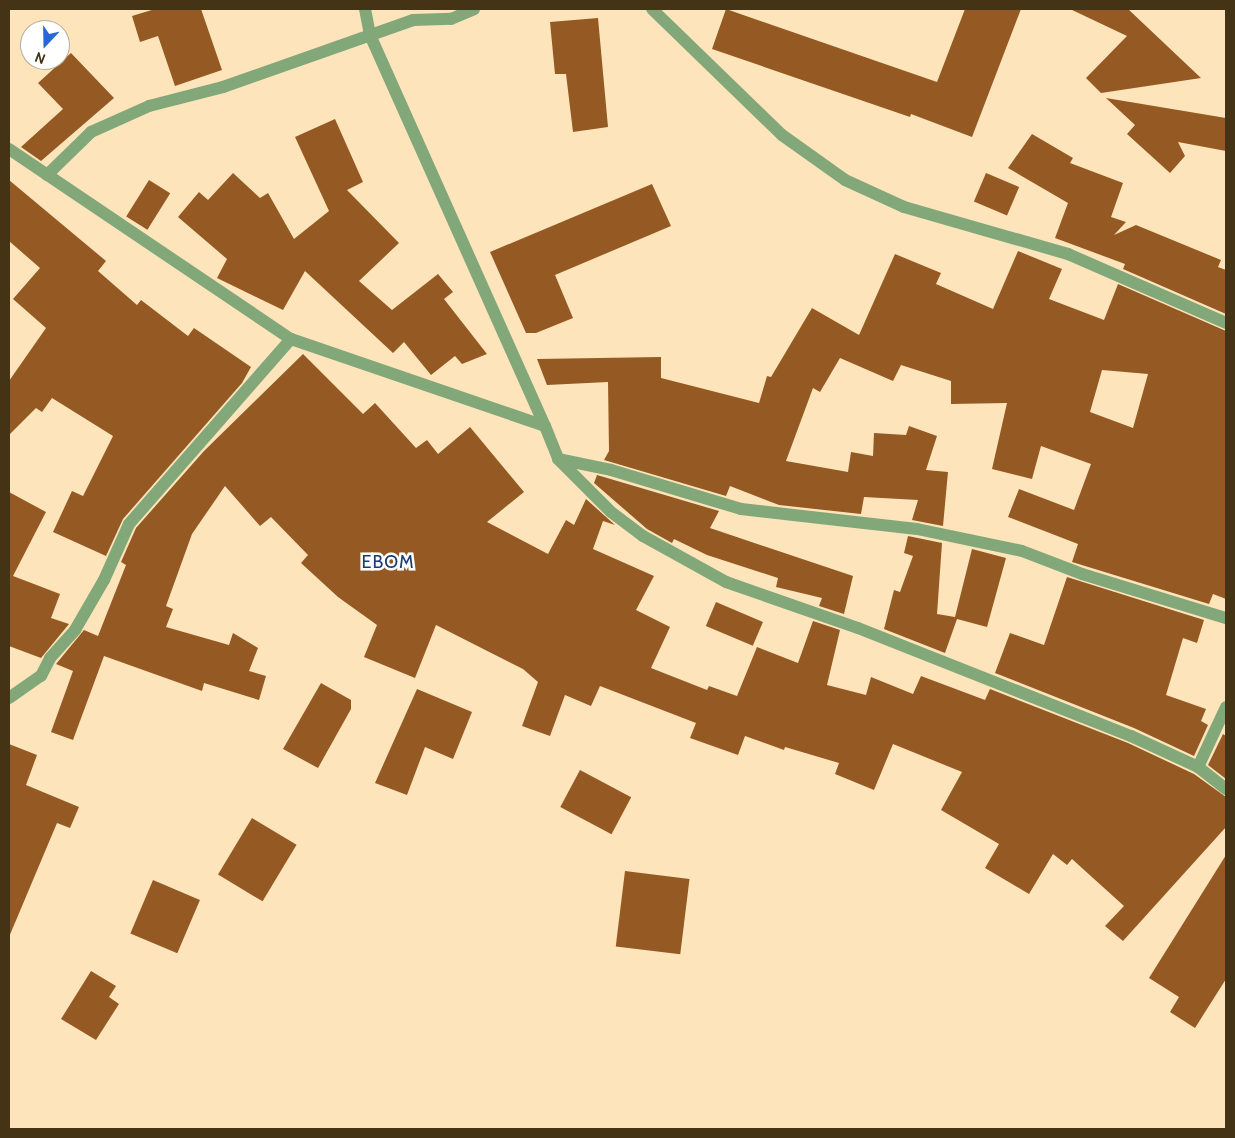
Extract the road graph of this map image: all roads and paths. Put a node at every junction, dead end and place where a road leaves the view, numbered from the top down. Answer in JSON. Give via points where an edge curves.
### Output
{"nodes":[{"id":1,"x":365,"y":9,"type":"edge"},
{"id":2,"x":474,"y":9,"type":"edge"},
{"id":3,"x":652,"y":9,"type":"edge"},
{"id":4,"x":370,"y":35,"type":"junction"},
{"id":5,"x":9,"y":149,"type":"edge"},
{"id":6,"x":47,"y":175,"type":"junction"},
{"id":7,"x":1226,"y":323,"type":"edge"},
{"id":8,"x":291,"y":339,"type":"junction"},
{"id":9,"x":545,"y":426,"type":"junction"},
{"id":10,"x":558,"y":459,"type":"junction"},
{"id":11,"x":1226,"y":618,"type":"edge"},
{"id":12,"x":9,"y":698,"type":"edge"},
{"id":13,"x":1226,"y":707,"type":"edge"},
{"id":14,"x":1198,"y":767,"type":"junction"},
{"id":15,"x":1226,"y":789,"type":"edge"}],
"edges":[{"from":1,"to":4,"type":"street"},
{"from":2,"to":4,"type":"street","via":[[451,19],[413,20]]},
{"from":3,"to":7,"type":"street","via":[[782,135],[845,180],[904,207],[1068,254]]},
{"from":4,"to":6,"type":"street","via":[[223,87],[150,106],[91,132]]},
{"from":4,"to":9,"type":"street"},
{"from":5,"to":6,"type":"street"},
{"from":6,"to":8,"type":"street"},
{"from":8,"to":9,"type":"street"},
{"from":8,"to":12,"type":"street","via":[[129,524],[104,580],[74,630],[50,658],[41,676]]},
{"from":9,"to":10,"type":"street"},
{"from":10,"to":11,"type":"street","via":[[628,475],[741,509],[916,529],[1022,551],[1082,574]]},
{"from":10,"to":14,"type":"street","via":[[610,512],[643,536],[726,582],[876,635],[1131,736]]},
{"from":13,"to":14,"type":"street"},
{"from":14,"to":15,"type":"street"}]}
